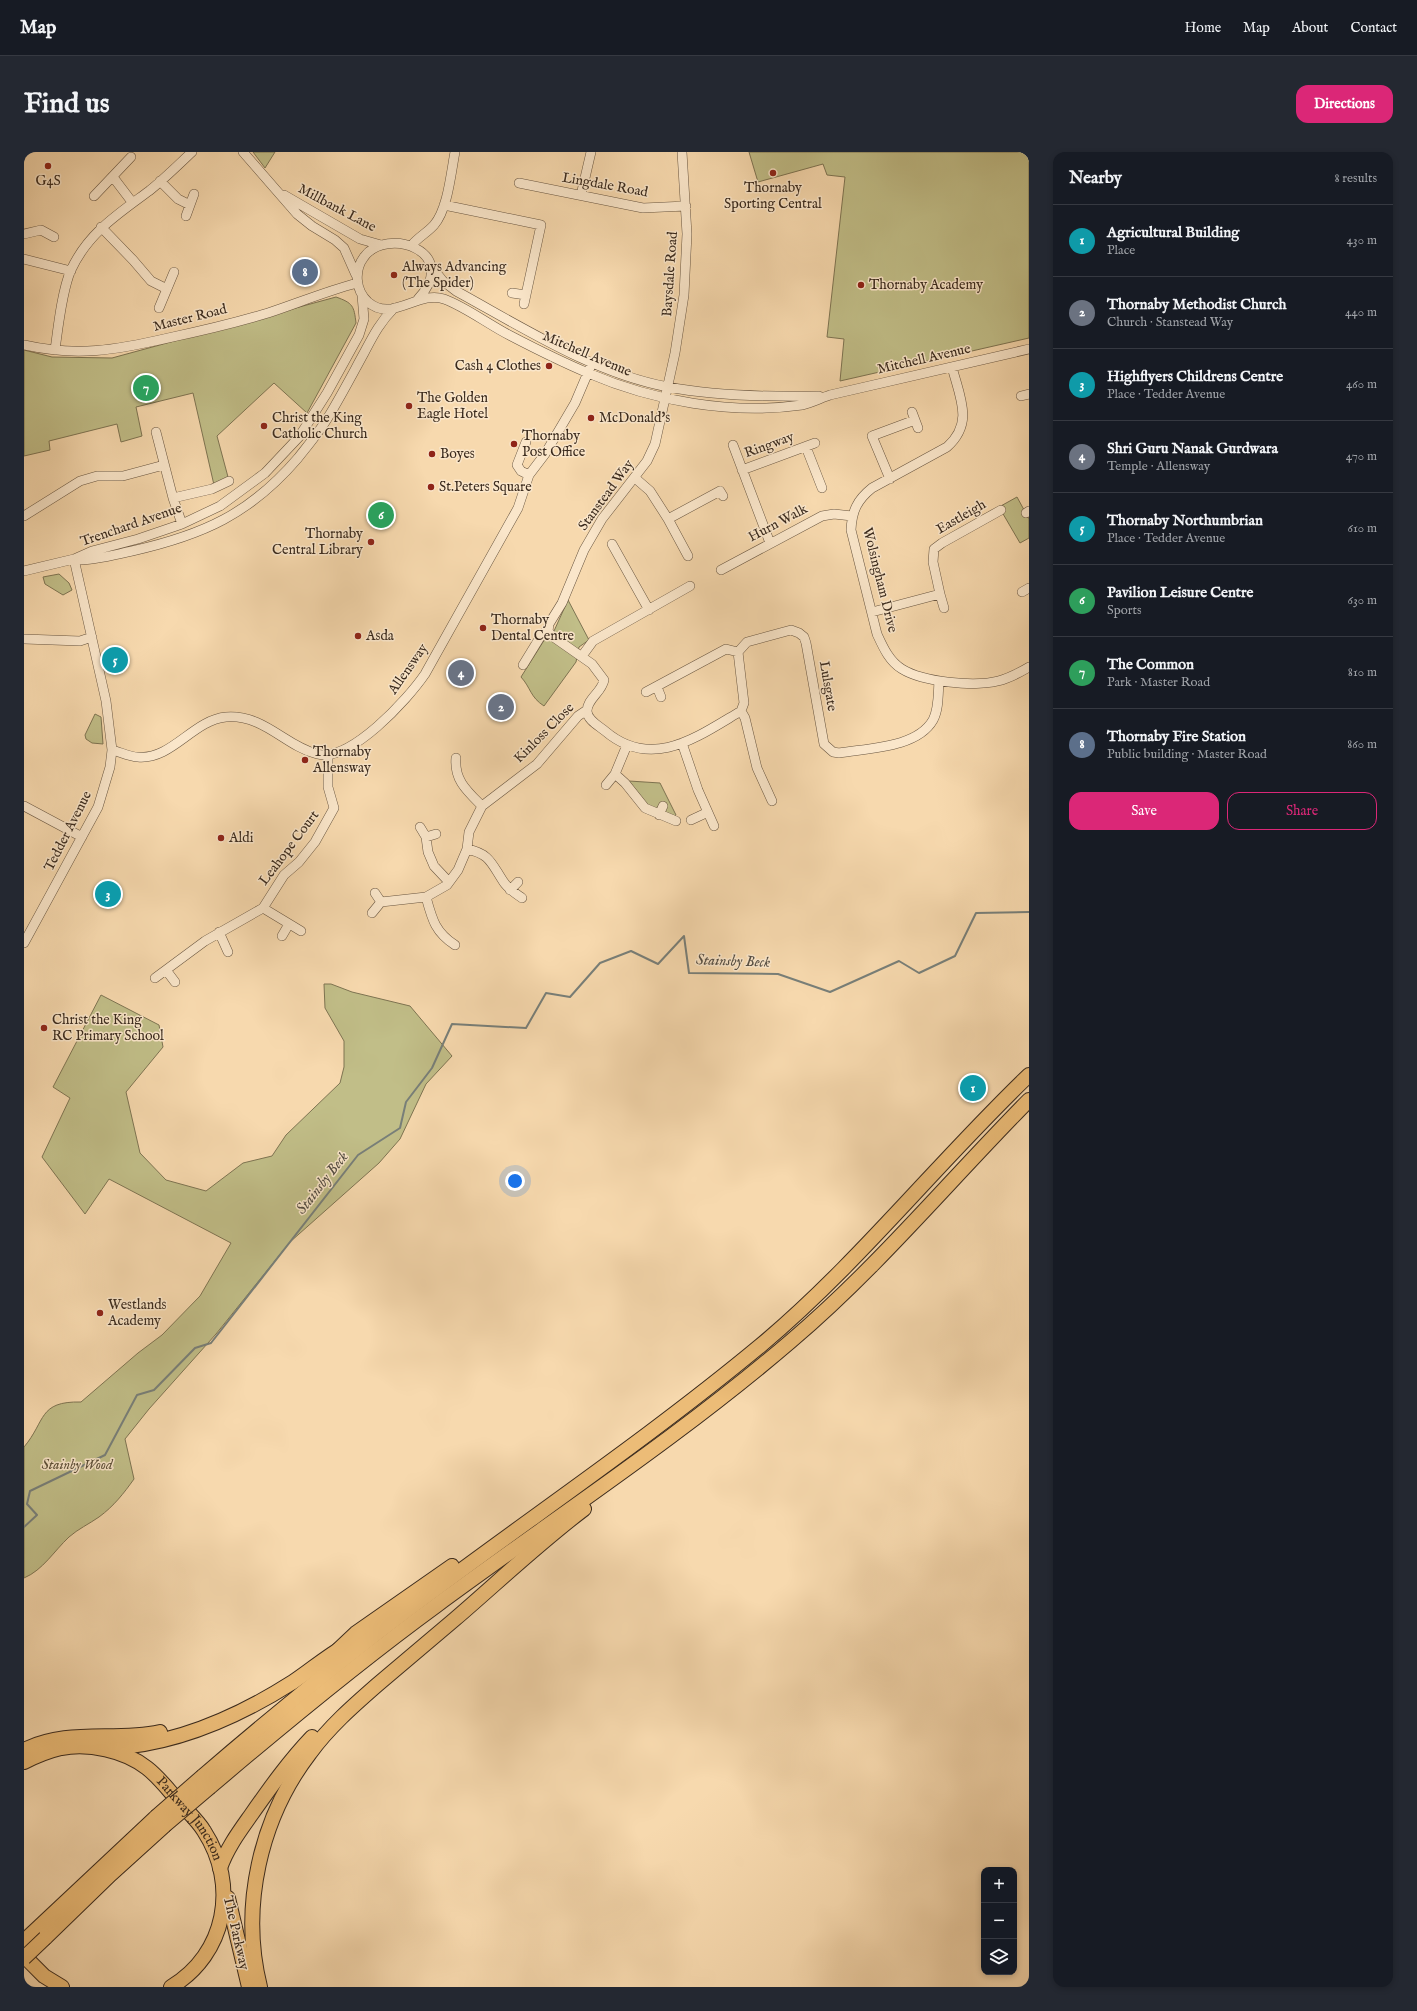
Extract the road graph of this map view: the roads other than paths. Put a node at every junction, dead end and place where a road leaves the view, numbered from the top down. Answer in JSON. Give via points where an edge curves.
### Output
{"nodes":[{"id":1,"x":192,"y":152,"type":"edge"},
{"id":2,"x":243,"y":152,"type":"edge"},
{"id":3,"x":455,"y":152,"type":"edge"},
{"id":4,"x":591,"y":152,"type":"edge"},
{"id":5,"x":682,"y":152,"type":"edge"},
{"id":6,"x":131,"y":157,"type":"dead end"},
{"id":7,"x":113,"y":177,"type":"junction"},
{"id":8,"x":160,"y":181,"type":"junction"},
{"id":9,"x":519,"y":183,"type":"dead end"},
{"id":10,"x":279,"y":192,"type":"junction"},
{"id":11,"x":194,"y":194,"type":"dead end"},
{"id":12,"x":581,"y":195,"type":"junction"},
{"id":13,"x":94,"y":196,"type":"dead end"},
{"id":14,"x":132,"y":202,"type":"junction"},
{"id":15,"x":444,"y":205,"type":"junction"},
{"id":16,"x":190,"y":206,"type":"junction"},
{"id":17,"x":686,"y":206,"type":"junction"},
{"id":18,"x":186,"y":216,"type":"dead end"},
{"id":19,"x":101,"y":227,"type":"junction"},
{"id":20,"x":24,"y":234,"type":"edge"},
{"id":21,"x":54,"y":237,"type":"dead end"},
{"id":22,"x":381,"y":245,"type":"junction"},
{"id":23,"x":411,"y":246,"type":"junction"},
{"id":24,"x":24,"y":260,"type":"edge"},
{"id":25,"x":431,"y":266,"type":"junction"},
{"id":26,"x":70,"y":270,"type":"junction"},
{"id":27,"x":174,"y":272,"type":"dead end"},
{"id":28,"x":356,"y":279,"type":"junction"},
{"id":29,"x":167,"y":288,"type":"junction"},
{"id":30,"x":512,"y":292,"type":"dead end"},
{"id":31,"x":362,"y":294,"type":"junction"},
{"id":32,"x":418,"y":300,"type":"junction"},
{"id":33,"x":159,"y":308,"type":"dead end"},
{"id":34,"x":394,"y":308,"type":"junction"},
{"id":35,"x":24,"y":345,"type":"edge"},
{"id":36,"x":1029,"y":349,"type":"edge"},
{"id":37,"x":55,"y":350,"type":"junction"},
{"id":38,"x":592,"y":363,"type":"junction"},
{"id":39,"x":952,"y":367,"type":"junction"},
{"id":40,"x":587,"y":373,"type":"junction"},
{"id":41,"x":668,"y":387,"type":"junction"},
{"id":42,"x":825,"y":396,"type":"junction"},
{"id":43,"x":666,"y":397,"type":"junction"},
{"id":44,"x":318,"y":409,"type":"junction"},
{"id":45,"x":330,"y":415,"type":"junction"},
{"id":46,"x":915,"y":420,"type":"dead end"},
{"id":47,"x":156,"y":432,"type":"dead end"},
{"id":48,"x":526,"y":442,"type":"dead end"},
{"id":49,"x":815,"y":443,"type":"dead end"},
{"id":50,"x":733,"y":445,"type":"dead end"},
{"id":51,"x":806,"y":447,"type":"junction"},
{"id":52,"x":164,"y":465,"type":"junction"},
{"id":53,"x":742,"y":470,"type":"junction"},
{"id":54,"x":529,"y":475,"type":"junction"},
{"id":55,"x":635,"y":478,"type":"junction"},
{"id":56,"x":890,"y":478,"type":"junction"},
{"id":57,"x":229,"y":481,"type":"dead end"},
{"id":58,"x":822,"y":488,"type":"dead end"},
{"id":59,"x":723,"y":496,"type":"dead end"},
{"id":60,"x":173,"y":498,"type":"junction"},
{"id":61,"x":1001,"y":510,"type":"dead end"},
{"id":62,"x":24,"y":516,"type":"edge"},
{"id":63,"x":852,"y":516,"type":"junction"},
{"id":64,"x":668,"y":519,"type":"junction"},
{"id":65,"x":182,"y":524,"type":"junction"},
{"id":66,"x":128,"y":541,"type":"junction"},
{"id":67,"x":770,"y":543,"type":"junction"},
{"id":68,"x":612,"y":544,"type":"dead end"},
{"id":69,"x":130,"y":551,"type":"junction"},
{"id":70,"x":688,"y":556,"type":"dead end"},
{"id":71,"x":74,"y":560,"type":"junction"},
{"id":72,"x":720,"y":570,"type":"dead end"},
{"id":73,"x":24,"y":571,"type":"edge"},
{"id":74,"x":690,"y":586,"type":"dead end"},
{"id":75,"x":940,"y":594,"type":"junction"},
{"id":76,"x":944,"y":608,"type":"dead end"},
{"id":77,"x":649,"y":610,"type":"junction"},
{"id":78,"x":872,"y":612,"type":"junction"},
{"id":79,"x":548,"y":631,"type":"junction"},
{"id":80,"x":92,"y":637,"type":"junction"},
{"id":81,"x":24,"y":639,"type":"edge"},
{"id":82,"x":738,"y":652,"type":"junction"},
{"id":83,"x":582,"y":656,"type":"junction"},
{"id":84,"x":523,"y":665,"type":"dead end"},
{"id":85,"x":1029,"y":667,"type":"edge"},
{"id":86,"x":939,"y":681,"type":"junction"},
{"id":87,"x":656,"y":687,"type":"junction"},
{"id":88,"x":646,"y":692,"type":"dead end"},
{"id":89,"x":662,"y":697,"type":"dead end"},
{"id":90,"x":587,"y":710,"type":"junction"},
{"id":91,"x":741,"y":711,"type":"junction"},
{"id":92,"x":682,"y":744,"type":"junction"},
{"id":93,"x":627,"y":745,"type":"junction"},
{"id":94,"x":112,"y":750,"type":"junction"},
{"id":95,"x":328,"y":756,"type":"junction"},
{"id":96,"x":456,"y":758,"type":"dead end"},
{"id":97,"x":615,"y":774,"type":"junction"},
{"id":98,"x":606,"y":785,"type":"dead end"},
{"id":99,"x":772,"y":801,"type":"dead end"},
{"id":100,"x":24,"y":806,"type":"edge"},
{"id":101,"x":482,"y":806,"type":"junction"},
{"id":102,"x":663,"y":806,"type":"dead end"},
{"id":103,"x":706,"y":813,"type":"junction"},
{"id":104,"x":659,"y":816,"type":"junction"},
{"id":105,"x":691,"y":820,"type":"dead end"},
{"id":106,"x":676,"y":821,"type":"dead end"},
{"id":107,"x":714,"y":826,"type":"dead end"},
{"id":108,"x":420,"y":827,"type":"dead end"},
{"id":109,"x":436,"y":834,"type":"dead end"},
{"id":110,"x":82,"y":837,"type":"junction"},
{"id":111,"x":426,"y":837,"type":"junction"},
{"id":112,"x":466,"y":849,"type":"junction"},
{"id":113,"x":449,"y":882,"type":"junction"},
{"id":114,"x":518,"y":882,"type":"dead end"},
{"id":115,"x":510,"y":890,"type":"junction"},
{"id":116,"x":375,"y":893,"type":"dead end"},
{"id":117,"x":426,"y":897,"type":"junction"},
{"id":118,"x":522,"y":898,"type":"dead end"},
{"id":119,"x":380,"y":902,"type":"junction"},
{"id":120,"x":263,"y":908,"type":"junction"},
{"id":121,"x":372,"y":912,"type":"dead end"},
{"id":122,"x":289,"y":924,"type":"junction"},
{"id":123,"x":300,"y":931,"type":"dead end"},
{"id":124,"x":219,"y":932,"type":"junction"},
{"id":125,"x":282,"y":936,"type":"dead end"},
{"id":126,"x":24,"y":943,"type":"edge"},
{"id":127,"x":455,"y":945,"type":"dead end"},
{"id":128,"x":228,"y":952,"type":"dead end"},
{"id":129,"x":166,"y":970,"type":"junction"},
{"id":130,"x":155,"y":978,"type":"dead end"},
{"id":131,"x":175,"y":982,"type":"dead end"},
{"id":132,"x":1029,"y":1075,"type":"edge"},
{"id":133,"x":1029,"y":1100,"type":"edge"},
{"id":134,"x":789,"y":1343,"type":"junction"},
{"id":135,"x":724,"y":1375,"type":"junction"},
{"id":136,"x":442,"y":1585,"type":"junction"},
{"id":137,"x":422,"y":1646,"type":"junction"},
{"id":138,"x":338,"y":1650,"type":"junction"},
{"id":139,"x":282,"y":1688,"type":"junction"},
{"id":140,"x":99,"y":1748,"type":"junction"},
{"id":141,"x":24,"y":1750,"type":"edge"},
{"id":142,"x":24,"y":1762,"type":"edge"},
{"id":143,"x":207,"y":1781,"type":"junction"},
{"id":144,"x":221,"y":1873,"type":"junction"},
{"id":145,"x":40,"y":1934,"type":"junction"},
{"id":146,"x":24,"y":1941,"type":"edge"},
{"id":147,"x":24,"y":1957,"type":"edge"},
{"id":148,"x":62,"y":1987,"type":"edge"},
{"id":149,"x":171,"y":1987,"type":"edge"},
{"id":150,"x":249,"y":1987,"type":"edge"},
{"id":151,"x":260,"y":1987,"type":"edge"}],
"edges":[{"from":1,"to":8,"type":"street"},
{"from":2,"to":10,"type":"street","name":"Millbank Lane"},
{"from":3,"to":15,"type":"street"},
{"from":4,"to":12,"type":"street"},
{"from":5,"to":17,"type":"street","name":"Baysdale Road"},
{"from":6,"to":7,"type":"street"},
{"from":7,"to":13,"type":"street"},
{"from":7,"to":14,"type":"street"},
{"from":8,"to":14,"type":"street"},
{"from":8,"to":16,"type":"street","via":[[178,199]]},
{"from":9,"to":12,"type":"street","name":"Lingdale Road"},
{"from":10,"to":22,"type":"street","name":"Millbank Lane","via":[[360,239]]},
{"from":10,"to":28,"type":"street","name":"Millbank Lane","via":[[297,214],[344,248]]},
{"from":11,"to":16,"type":"street"},
{"from":12,"to":17,"type":"street","name":"Lingdale Road","via":[[642,208]]},
{"from":14,"to":19,"type":"street"},
{"from":15,"to":23,"type":"street","via":[[434,225]]},
{"from":15,"to":30,"type":"street","via":[[541,225],[525,300]]},
{"from":16,"to":18,"type":"street"},
{"from":17,"to":41,"type":"street","name":"Baysdale Road","via":[[687,264],[684,295]]},
{"from":19,"to":26,"type":"street","via":[[87,242]]},
{"from":19,"to":29,"type":"street","via":[[151,281]]},
{"from":20,"to":21,"type":"street","via":[[41,230]]},
{"from":22,"to":23,"type":"street"},
{"from":22,"to":28,"type":"street","via":[[364,256]]},
{"from":23,"to":25,"type":"street","name":"Mitchell Avenue","via":[[424,254]]},
{"from":24,"to":26,"type":"street"},
{"from":25,"to":32,"type":"street","via":[[432,276],[429,284]]},
{"from":25,"to":38,"type":"street","name":"Mitchell Avenue","via":[[443,281],[456,291]]},
{"from":26,"to":37,"type":"street"},
{"from":27,"to":29,"type":"street"},
{"from":28,"to":31,"type":"street","name":"Mitchell Avenue"},
{"from":28,"to":37,"type":"street","name":"Master Road","via":[[267,313],[218,327],[120,349],[81,352]]},
{"from":29,"to":33,"type":"street"},
{"from":31,"to":34,"type":"street","name":"Mitchell Avenue","via":[[368,302],[379,308]]},
{"from":31,"to":44,"type":"street","name":"Trenchard Avenue","via":[[364,319],[359,335]]},
{"from":32,"to":34,"type":"street","name":"Mitchell Avenue"},
{"from":32,"to":40,"type":"street","name":"Mitchell Avenue","via":[[443,299]]},
{"from":34,"to":45,"type":"street","name":"Trenchard Avenue","via":[[373,334]]},
{"from":35,"to":37,"type":"street","name":"Master Road"},
{"from":36,"to":39,"type":"street","name":"Mitchell Avenue"},
{"from":38,"to":40,"type":"street","name":"Allensway"},
{"from":38,"to":41,"type":"street","name":"Mitchell Avenue"},
{"from":39,"to":42,"type":"street","name":"Mitchell Avenue"},
{"from":39,"to":56,"type":"street","name":"Wolsingham Drive","via":[[963,410],[962,426],[956,439]]},
{"from":40,"to":43,"type":"street","name":"Mitchell Avenue","via":[[626,387]]},
{"from":40,"to":54,"type":"street","name":"Allensway","via":[[575,404],[545,454]]},
{"from":41,"to":42,"type":"street","name":"Mitchell Avenue","via":[[737,394]]},
{"from":41,"to":43,"type":"street","name":"Baysdale Road"},
{"from":42,"to":43,"type":"street","name":"Mitchell Avenue","via":[[803,404],[740,409]]},
{"from":43,"to":55,"type":"street","name":"Stanstead Way","via":[[655,444],[647,462]]},
{"from":44,"to":45,"type":"street"},
{"from":44,"to":65,"type":"street","name":"Trenchard Avenue","via":[[287,452],[265,473],[220,506]]},
{"from":45,"to":69,"type":"street","name":"Trenchard Avenue","via":[[277,482],[237,512],[206,529]]},
{"from":46,"to":56,"type":"street","via":[[872,436]]},
{"from":47,"to":52,"type":"street"},
{"from":48,"to":54,"type":"street","via":[[517,465],[521,471]]},
{"from":49,"to":51,"type":"street","name":"Ringway"},
{"from":50,"to":53,"type":"street","name":"Ringway"},
{"from":51,"to":53,"type":"street","name":"Ringway"},
{"from":51,"to":58,"type":"street","name":"Ringway"},
{"from":52,"to":60,"type":"street"},
{"from":52,"to":62,"type":"street","via":[[122,476],[97,476],[80,481]]},
{"from":53,"to":67,"type":"street","name":"Ringway"},
{"from":54,"to":95,"type":"street","name":"Allensway","via":[[518,508],[414,689],[396,710],[378,725],[352,745]]},
{"from":55,"to":64,"type":"street","via":[[650,491]]},
{"from":55,"to":79,"type":"street","name":"Stanstead Way","via":[[602,519],[584,550]]},
{"from":56,"to":63,"type":"street","name":"Wolsingham Drive","via":[[862,496]]},
{"from":57,"to":60,"type":"street","via":[[212,489]]},
{"from":59,"to":64,"type":"street","via":[[720,491]]},
{"from":60,"to":65,"type":"street"},
{"from":61,"to":75,"type":"street","name":"Eastleigh","via":[[934,549],[933,562]]},
{"from":63,"to":67,"type":"street","name":"Hurn Walk","via":[[822,516]]},
{"from":63,"to":78,"type":"street","name":"Wolsingham Drive","via":[[851,530]]},
{"from":64,"to":70,"type":"street"},
{"from":65,"to":66,"type":"street","name":"Trenchard Avenue"},
{"from":66,"to":69,"type":"street"},
{"from":66,"to":71,"type":"street","name":"Trenchard Avenue","via":[[92,551]]},
{"from":67,"to":72,"type":"street","name":"Hurn Walk"},
{"from":68,"to":77,"type":"street"},
{"from":69,"to":71,"type":"street","name":"Trenchard Avenue","via":[[94,560]]},
{"from":71,"to":73,"type":"street","name":"Trenchard Avenue"},
{"from":71,"to":80,"type":"street","name":"Tedder Avenue"},
{"from":74,"to":77,"type":"street"},
{"from":75,"to":76,"type":"street","name":"Eastleigh"},
{"from":75,"to":78,"type":"street"},
{"from":77,"to":83,"type":"street","via":[[593,641]]},
{"from":78,"to":86,"type":"street","name":"Wolsingham Drive","via":[[877,634],[893,662],[922,678]]},
{"from":79,"to":83,"type":"street"},
{"from":79,"to":84,"type":"street","name":"Stanstead Way","via":[[542,634]]},
{"from":80,"to":81,"type":"street","via":[[80,641]]},
{"from":80,"to":94,"type":"street","name":"Tedder Avenue","via":[[106,701]]},
{"from":82,"to":86,"type":"street","name":"Lulsgate","via":[[747,642],[791,630],[799,632],[804,637],[824,744],[833,752],[839,753],[900,742],[920,735],[933,720]]},
{"from":82,"to":87,"type":"street","via":[[726,649]]},
{"from":82,"to":91,"type":"street","via":[[744,703]]},
{"from":83,"to":90,"type":"street","name":"Kinloss Close","via":[[604,680],[603,686]]},
{"from":85,"to":86,"type":"street","name":"Wolsingham Drive","via":[[998,682]]},
{"from":87,"to":88,"type":"street"},
{"from":87,"to":89,"type":"street"},
{"from":90,"to":93,"type":"street","via":[[589,718],[615,739]]},
{"from":90,"to":101,"type":"street","name":"Kinloss Close","via":[[578,716],[537,764]]},
{"from":91,"to":92,"type":"street"},
{"from":91,"to":99,"type":"street","via":[[758,768],[772,790]]},
{"from":92,"to":93,"type":"street","via":[[667,749],[648,750]]},
{"from":92,"to":103,"type":"street"},
{"from":93,"to":97,"type":"street"},
{"from":94,"to":95,"type":"street","via":[[147,757],[171,747],[212,721],[236,717],[257,722],[308,750]]},
{"from":94,"to":110,"type":"street","name":"Tedder Avenue","via":[[108,779],[98,807]]},
{"from":95,"to":120,"type":"street","name":"Leahope Court","via":[[328,787],[334,808],[315,842],[284,875]]},
{"from":96,"to":101,"type":"street","via":[[451,770]]},
{"from":97,"to":98,"type":"street"},
{"from":97,"to":104,"type":"street","via":[[645,808]]},
{"from":100,"to":110,"type":"street"},
{"from":101,"to":112,"type":"street","name":"Kinloss Close","via":[[469,832]]},
{"from":102,"to":104,"type":"street"},
{"from":103,"to":105,"type":"street"},
{"from":103,"to":107,"type":"street"},
{"from":104,"to":106,"type":"street"},
{"from":108,"to":111,"type":"street"},
{"from":109,"to":111,"type":"street"},
{"from":110,"to":126,"type":"street","name":"Tedder Avenue"},
{"from":111,"to":113,"type":"street","via":[[428,852],[434,866]]},
{"from":112,"to":113,"type":"street","name":"Kinloss Close","via":[[458,870]]},
{"from":112,"to":115,"type":"street","via":[[480,852],[492,862]]},
{"from":113,"to":117,"type":"street","name":"Kinloss Close"},
{"from":114,"to":115,"type":"street"},
{"from":115,"to":118,"type":"street"},
{"from":116,"to":119,"type":"street"},
{"from":117,"to":119,"type":"street","name":"Kinloss Close"},
{"from":117,"to":127,"type":"street","via":[[433,922],[443,937]]},
{"from":119,"to":121,"type":"street"},
{"from":120,"to":122,"type":"street"},
{"from":120,"to":124,"type":"street","name":"Leahope Court"},
{"from":122,"to":123,"type":"street"},
{"from":122,"to":125,"type":"street"},
{"from":124,"to":128,"type":"street"},
{"from":124,"to":129,"type":"street","name":"Leahope Court"},
{"from":129,"to":130,"type":"street","name":"Leahope Court"},
{"from":129,"to":131,"type":"street"},
{"from":132,"to":135,"type":"highway","via":[[866,1247],[804,1307]]},
{"from":133,"to":134,"type":"highway","via":[[855,1282]]},
{"from":134,"to":137,"type":"highway","via":[[749,1385],[720,1409],[571,1520]]},
{"from":134,"to":143,"type":"highway","via":[[709,1407],[442,1601]]},
{"from":135,"to":136,"type":"highway","via":[[683,1409]]},
{"from":135,"to":138,"type":"highway","via":[[362,1629]]},
{"from":136,"to":138,"type":"highway","via":[[409,1603]]},
{"from":136,"to":143,"type":"highway","via":[[277,1713]]},
{"from":137,"to":144,"type":"highway","via":[[366,1688],[307,1742],[283,1770],[224,1856]]},
{"from":137,"to":151,"type":"highway","via":[[352,1707],[329,1731],[310,1753],[291,1782],[273,1818],[262,1850],[254,1888],[253,1946]]},
{"from":138,"to":139,"type":"highway"},
{"from":139,"to":140,"type":"highway","via":[[221,1720],[184,1734],[138,1746]]},
{"from":139,"to":141,"type":"highway","via":[[207,1719],[172,1730],[145,1735],[70,1736],[51,1739]]},
{"from":140,"to":142,"type":"highway","name":"Parkway Junction","via":[[61,1748]]},
{"from":140,"to":144,"type":"highway","name":"Parkway Junction","via":[[130,1758],[153,1774],[204,1830]]},
{"from":143,"to":145,"type":"highway","bridge":true,"via":[[160,1822],[111,1874]]},
{"from":144,"to":149,"type":"highway","name":"Parkway Junction","via":[[223,1911],[219,1929],[204,1959],[190,1974]]},
{"from":144,"to":150,"type":"highway","name":"The Parkway"},
{"from":145,"to":146,"type":"highway"},
{"from":145,"to":147,"type":"highway","bridge":true},
{"from":147,"to":148,"type":"highway","via":[[44,1976]]}]}
